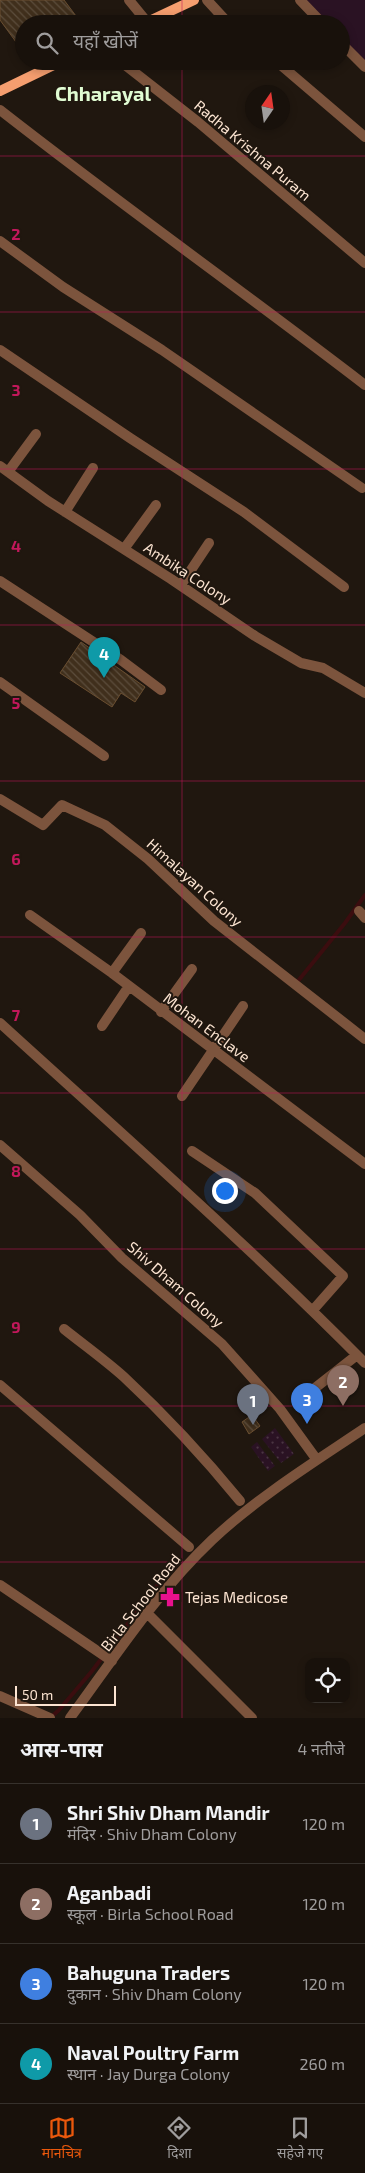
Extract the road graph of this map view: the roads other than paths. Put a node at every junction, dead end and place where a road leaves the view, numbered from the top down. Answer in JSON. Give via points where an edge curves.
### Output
{"nodes":[{"id":1,"x":129,"y":0,"type":"edge"},
{"id":2,"x":194,"y":0,"type":"edge"},
{"id":3,"x":207,"y":0,"type":"edge"},
{"id":4,"x":300,"y":0,"type":"edge"},
{"id":5,"x":139,"y":15,"type":"edge"},
{"id":6,"x":162,"y":15,"type":"edge"},
{"id":7,"x":221,"y":15,"type":"edge"},
{"id":8,"x":314,"y":15,"type":"edge"},
{"id":9,"x":350,"y":52,"type":"edge"},
{"id":10,"x":365,"y":67,"type":"edge"},
{"id":11,"x":43,"y":70,"type":"edge"},
{"id":12,"x":132,"y":70,"type":"edge"},
{"id":13,"x":287,"y":70,"type":"edge"},
{"id":14,"x":0,"y":91,"type":"edge"},
{"id":15,"x":0,"y":110,"type":"edge"},
{"id":16,"x":365,"y":137,"type":"edge"},
{"id":17,"x":0,"y":241,"type":"edge"},
{"id":18,"x":365,"y":263,"type":"edge"},
{"id":19,"x":0,"y":350,"type":"edge"},
{"id":20,"x":365,"y":385,"type":"edge"},
{"id":21,"x":36,"y":434,"type":"dead end"},
{"id":22,"x":93,"y":468,"type":"dead end"},
{"id":23,"x":4,"y":469,"type":"edge"},
{"id":24,"x":362,"y":488,"type":"dead end"},
{"id":25,"x":156,"y":505,"type":"dead end"},
{"id":26,"x":65,"y":512,"type":"junction"},
{"id":27,"x":209,"y":543,"type":"dead end"},
{"id":28,"x":124,"y":549,"type":"junction"},
{"id":29,"x":0,"y":581,"type":"edge"},
{"id":30,"x":181,"y":585,"type":"junction"},
{"id":31,"x":344,"y":587,"type":"dead end"},
{"id":32,"x":0,"y":682,"type":"edge"},
{"id":33,"x":161,"y":690,"type":"dead end"},
{"id":34,"x":365,"y":693,"type":"edge"},
{"id":35,"x":104,"y":756,"type":"dead end"},
{"id":36,"x":0,"y":799,"type":"edge"},
{"id":37,"x":30,"y":915,"type":"dead end"},
{"id":38,"x":141,"y":932,"type":"dead end"},
{"id":39,"x":192,"y":969,"type":"dead end"},
{"id":40,"x":112,"y":973,"type":"junction"},
{"id":41,"x":129,"y":986,"type":"junction"},
{"id":42,"x":243,"y":1006,"type":"dead end"},
{"id":43,"x":161,"y":1012,"type":"junction"},
{"id":44,"x":0,"y":1023,"type":"edge"},
{"id":45,"x":102,"y":1026,"type":"dead end"},
{"id":46,"x":365,"y":1039,"type":"edge"},
{"id":47,"x":213,"y":1050,"type":"junction"},
{"id":48,"x":182,"y":1096,"type":"dead end"},
{"id":49,"x":0,"y":1146,"type":"edge"},
{"id":50,"x":192,"y":1151,"type":"dead end"},
{"id":51,"x":365,"y":1164,"type":"edge"},
{"id":52,"x":313,"y":1310,"type":"junction"},
{"id":53,"x":64,"y":1329,"type":"dead end"},
{"id":54,"x":357,"y":1355,"type":"junction"},
{"id":55,"x":365,"y":1363,"type":"edge"},
{"id":56,"x":0,"y":1384,"type":"edge"},
{"id":57,"x":315,"y":1388,"type":"dead end"},
{"id":58,"x":365,"y":1428,"type":"edge"},
{"id":59,"x":317,"y":1460,"type":"junction"},
{"id":60,"x":240,"y":1501,"type":"dead end"},
{"id":61,"x":189,"y":1547,"type":"dead end"},
{"id":62,"x":0,"y":1585,"type":"edge"},
{"id":63,"x":147,"y":1613,"type":"junction"},
{"id":64,"x":111,"y":1660,"type":"junction"},
{"id":65,"x":0,"y":1696,"type":"edge"},
{"id":66,"x":48,"y":1716,"type":"edge"},
{"id":67,"x":70,"y":1718,"type":"edge"},
{"id":68,"x":252,"y":1718,"type":"edge"}],
"edges":[{"from":1,"to":5,"type":"street"},
{"from":2,"to":6,"type":"main road"},
{"from":3,"to":7,"type":"street"},
{"from":4,"to":8,"type":"street"},
{"from":9,"to":10,"type":"street"},
{"from":11,"to":14,"type":"main road"},
{"from":12,"to":18,"type":"street","name":"Radha Krishna Puram"},
{"from":13,"to":16,"type":"street"},
{"from":15,"to":20,"type":"street"},
{"from":17,"to":24,"type":"street"},
{"from":19,"to":31,"type":"street","via":[[244,512]]},
{"from":21,"to":23,"type":"street"},
{"from":22,"to":26,"type":"street"},
{"from":23,"to":26,"type":"street","name":"Ambika Colony"},
{"from":25,"to":28,"type":"street"},
{"from":26,"to":28,"type":"street","name":"Ambika Colony"},
{"from":27,"to":30,"type":"street"},
{"from":28,"to":30,"type":"street","name":"Ambika Colony"},
{"from":29,"to":33,"type":"street"},
{"from":30,"to":34,"type":"street","name":"Ambika Colony","via":[[300,664],[324,668]]},
{"from":32,"to":35,"type":"street"},
{"from":36,"to":46,"type":"street","name":"Himalayan Colony","via":[[43,825],[62,805],[105,825],[148,858],[214,921]]},
{"from":37,"to":40,"type":"street","name":"Mohan Enclave"},
{"from":38,"to":40,"type":"street"},
{"from":39,"to":43,"type":"street"},
{"from":40,"to":41,"type":"street","name":"Mohan Enclave"},
{"from":41,"to":43,"type":"street","name":"Mohan Enclave"},
{"from":41,"to":45,"type":"street"},
{"from":42,"to":47,"type":"street"},
{"from":43,"to":47,"type":"street","name":"Mohan Enclave"},
{"from":44,"to":52,"type":"street"},
{"from":47,"to":48,"type":"street"},
{"from":47,"to":51,"type":"street","name":"Mohan Enclave"},
{"from":49,"to":59,"type":"street","name":"Shiv Dham Colony","via":[[222,1344],[280,1409]]},
{"from":50,"to":52,"type":"street","via":[[256,1194],[343,1276]]},
{"from":52,"to":54,"type":"street"},
{"from":53,"to":60,"type":"street","via":[[163,1414],[208,1461]]},
{"from":54,"to":55,"type":"street"},
{"from":54,"to":57,"type":"street"},
{"from":56,"to":61,"type":"street"},
{"from":58,"to":59,"type":"street","name":"Birla School Road"},
{"from":59,"to":63,"type":"street","name":"Birla School Road","via":[[249,1508],[213,1539]]},
{"from":62,"to":64,"type":"street"},
{"from":63,"to":64,"type":"street","name":"Birla School Road"},
{"from":63,"to":68,"type":"street"},
{"from":64,"to":67,"type":"street","name":"Birla School Road"},
{"from":65,"to":66,"type":"street"}]}
